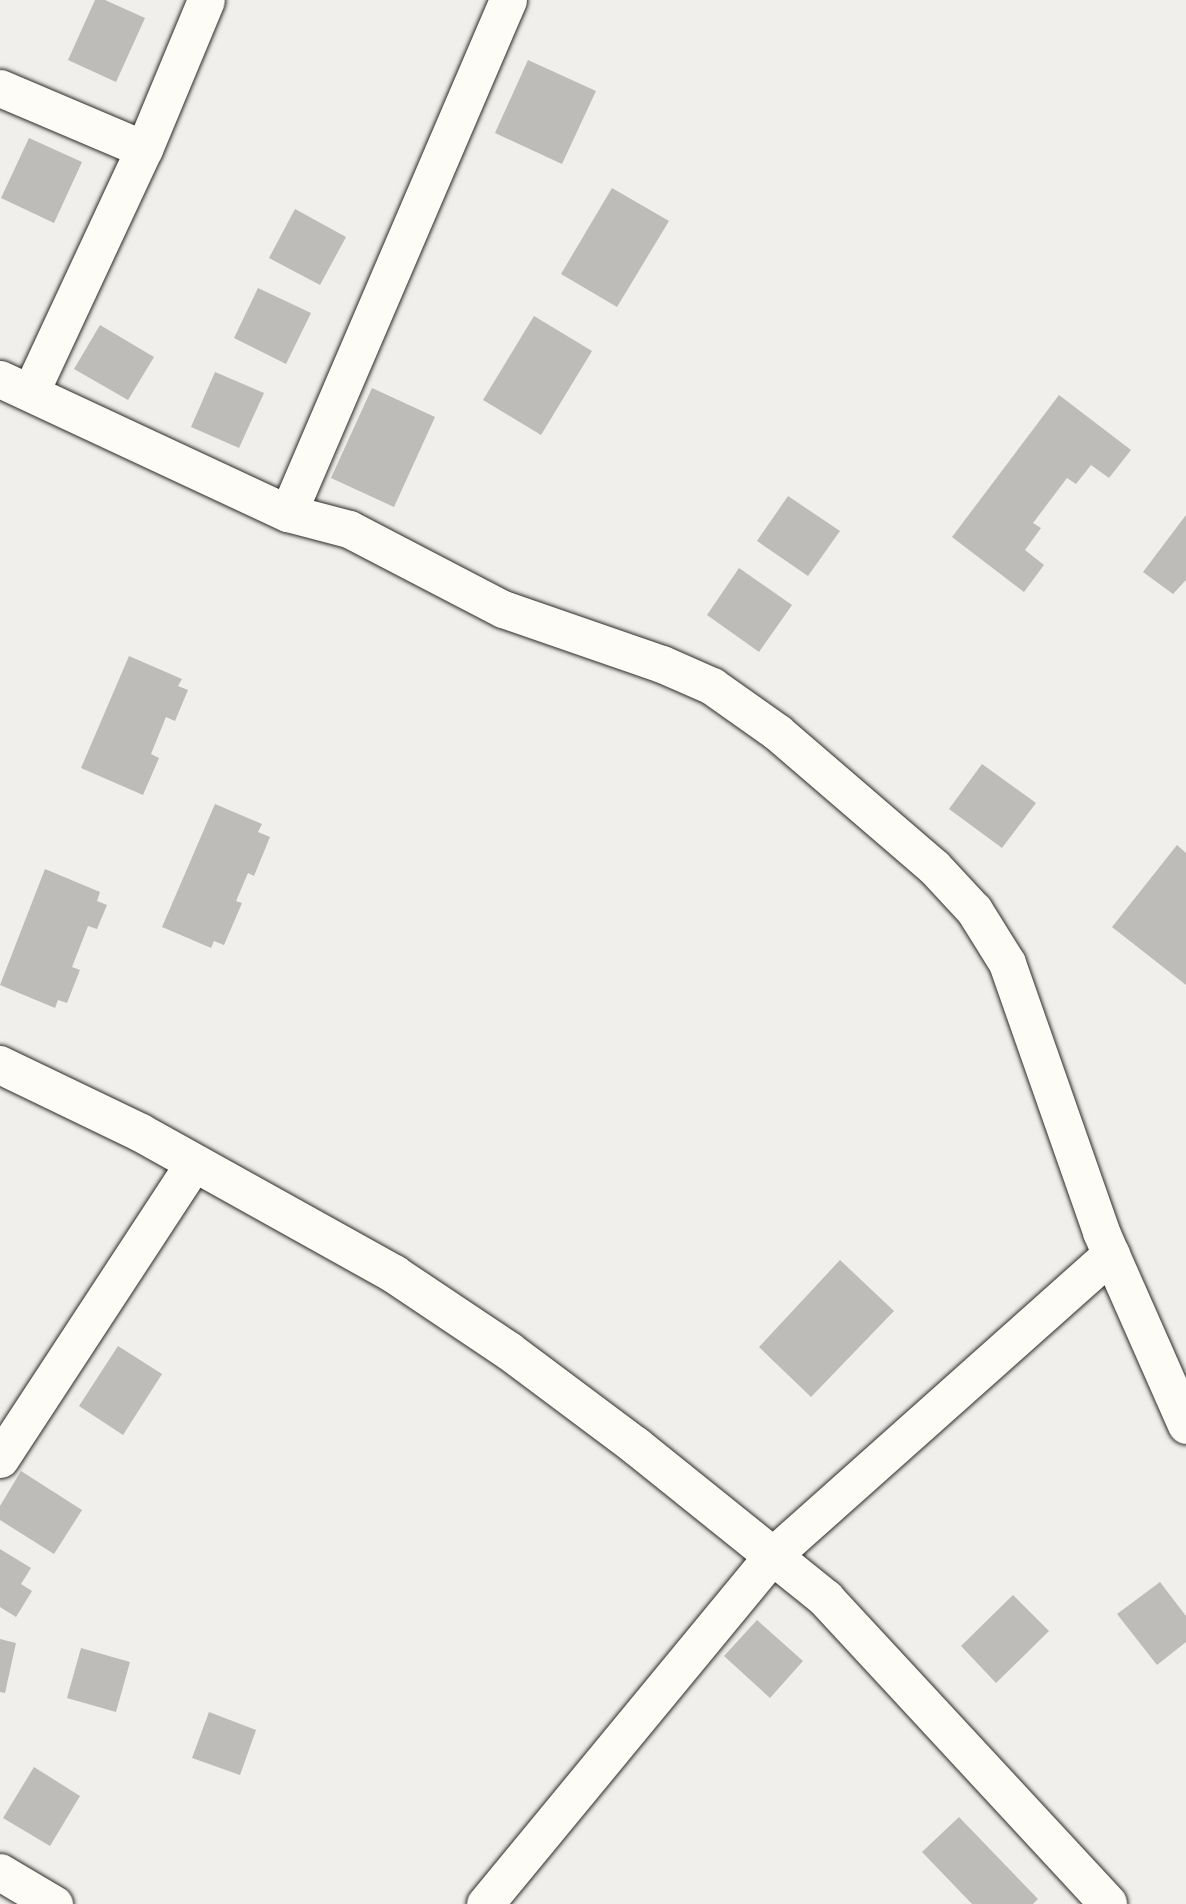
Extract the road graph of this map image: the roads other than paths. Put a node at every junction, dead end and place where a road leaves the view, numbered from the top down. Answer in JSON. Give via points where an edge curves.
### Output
{"nodes":[{"id":1,"x":206,"y":0,"type":"edge"},
{"id":2,"x":508,"y":0,"type":"edge"},
{"id":3,"x":0,"y":89,"type":"edge"},
{"id":4,"x":144,"y":149,"type":"junction"},
{"id":5,"x":16,"y":385,"type":"edge"},
{"id":6,"x":288,"y":513,"type":"junction"},
{"id":7,"x":0,"y":1065,"type":"edge"},
{"id":8,"x":194,"y":1163,"type":"junction"},
{"id":9,"x":1111,"y":1254,"type":"junction"},
{"id":10,"x":1186,"y":1425,"type":"edge"},
{"id":11,"x":0,"y":1459,"type":"edge"},
{"id":12,"x":772,"y":1556,"type":"junction"},
{"id":13,"x":0,"y":1872,"type":"edge"},
{"id":14,"x":51,"y":1903,"type":"edge"},
{"id":15,"x":485,"y":1904,"type":"edge"},
{"id":16,"x":1108,"y":1904,"type":"edge"}],
"edges":[{"from":1,"to":4,"type":"street"},
{"from":2,"to":6,"type":"street"},
{"from":3,"to":4,"type":"street"},
{"from":4,"to":5,"type":"street"},
{"from":5,"to":6,"type":"street"},
{"from":6,"to":9,"type":"street","via":[[349,529],[503,609],[712,686],[777,732],[934,867],[974,910],[1007,963]]},
{"from":7,"to":8,"type":"street"},
{"from":8,"to":11,"type":"street"},
{"from":8,"to":12,"type":"street","via":[[394,1274],[509,1351]]},
{"from":9,"to":10,"type":"street"},
{"from":9,"to":12,"type":"street"},
{"from":12,"to":15,"type":"street"},
{"from":12,"to":16,"type":"street","via":[[826,1599]]},
{"from":13,"to":14,"type":"street"}]}
